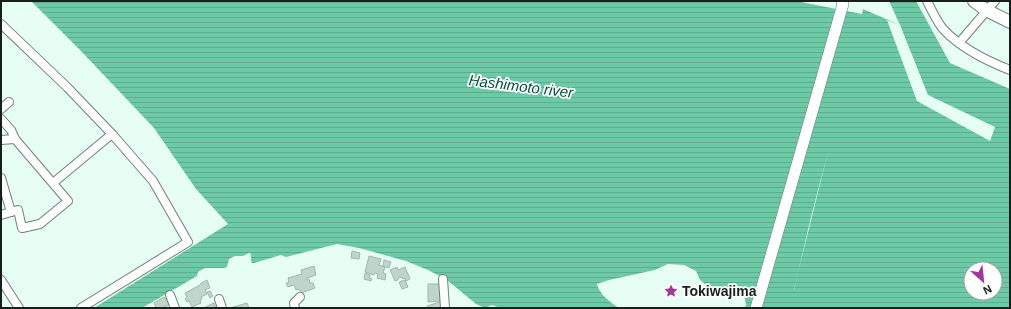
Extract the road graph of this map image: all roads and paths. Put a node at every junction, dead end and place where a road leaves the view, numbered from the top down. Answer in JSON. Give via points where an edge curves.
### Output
{"nodes":[{"id":1,"x":927,"y":1,"type":"edge"},
{"id":2,"x":974,"y":1,"type":"edge"},
{"id":3,"x":842,"y":3,"type":"edge"},
{"id":4,"x":990,"y":6,"type":"edge"},
{"id":5,"x":1010,"y":22,"type":"edge"},
{"id":6,"x":1,"y":24,"type":"edge"},
{"id":7,"x":959,"y":43,"type":"junction"},
{"id":8,"x":1010,"y":70,"type":"edge"},
{"id":9,"x":9,"y":102,"type":"dead end"},
{"id":10,"x":1,"y":109,"type":"edge"},
{"id":11,"x":1,"y":119,"type":"edge"},
{"id":12,"x":112,"y":134,"type":"junction"},
{"id":13,"x":15,"y":139,"type":"junction"},
{"id":14,"x":1,"y":140,"type":"edge"},
{"id":15,"x":1,"y":178,"type":"edge"},
{"id":16,"x":53,"y":183,"type":"junction"},
{"id":17,"x":10,"y":212,"type":"junction"},
{"id":18,"x":1,"y":214,"type":"edge"},
{"id":19,"x":443,"y":279,"type":"dead end"},
{"id":20,"x":1,"y":280,"type":"edge"},
{"id":21,"x":170,"y":295,"type":"dead end"},
{"id":22,"x":300,"y":297,"type":"dead end"},
{"id":23,"x":219,"y":299,"type":"dead end"},
{"id":24,"x":19,"y":308,"type":"edge"},
{"id":25,"x":80,"y":308,"type":"edge"},
{"id":26,"x":175,"y":308,"type":"edge"},
{"id":27,"x":222,"y":308,"type":"edge"},
{"id":28,"x":295,"y":308,"type":"edge"},
{"id":29,"x":445,"y":308,"type":"edge"},
{"id":30,"x":756,"y":308,"type":"edge"}],
"edges":[{"from":1,"to":7,"type":"street","via":[[944,30]]},
{"from":2,"to":4,"type":"main road"},
{"from":3,"to":30,"type":"street"},
{"from":4,"to":5,"type":"main road"},
{"from":4,"to":7,"type":"street"},
{"from":6,"to":12,"type":"street"},
{"from":7,"to":8,"type":"street","via":[[988,61]]},
{"from":9,"to":10,"type":"street"},
{"from":11,"to":13,"type":"street"},
{"from":12,"to":16,"type":"street"},
{"from":12,"to":25,"type":"street","via":[[153,181],[188,242]]},
{"from":13,"to":14,"type":"street"},
{"from":13,"to":16,"type":"street"},
{"from":15,"to":17,"type":"street"},
{"from":16,"to":17,"type":"street","via":[[68,201],[40,224],[22,228],[18,210]]},
{"from":17,"to":18,"type":"street"},
{"from":19,"to":29,"type":"street"},
{"from":20,"to":24,"type":"street"},
{"from":21,"to":26,"type":"street"},
{"from":22,"to":28,"type":"street","via":[[294,303]]},
{"from":23,"to":27,"type":"street"}]}
